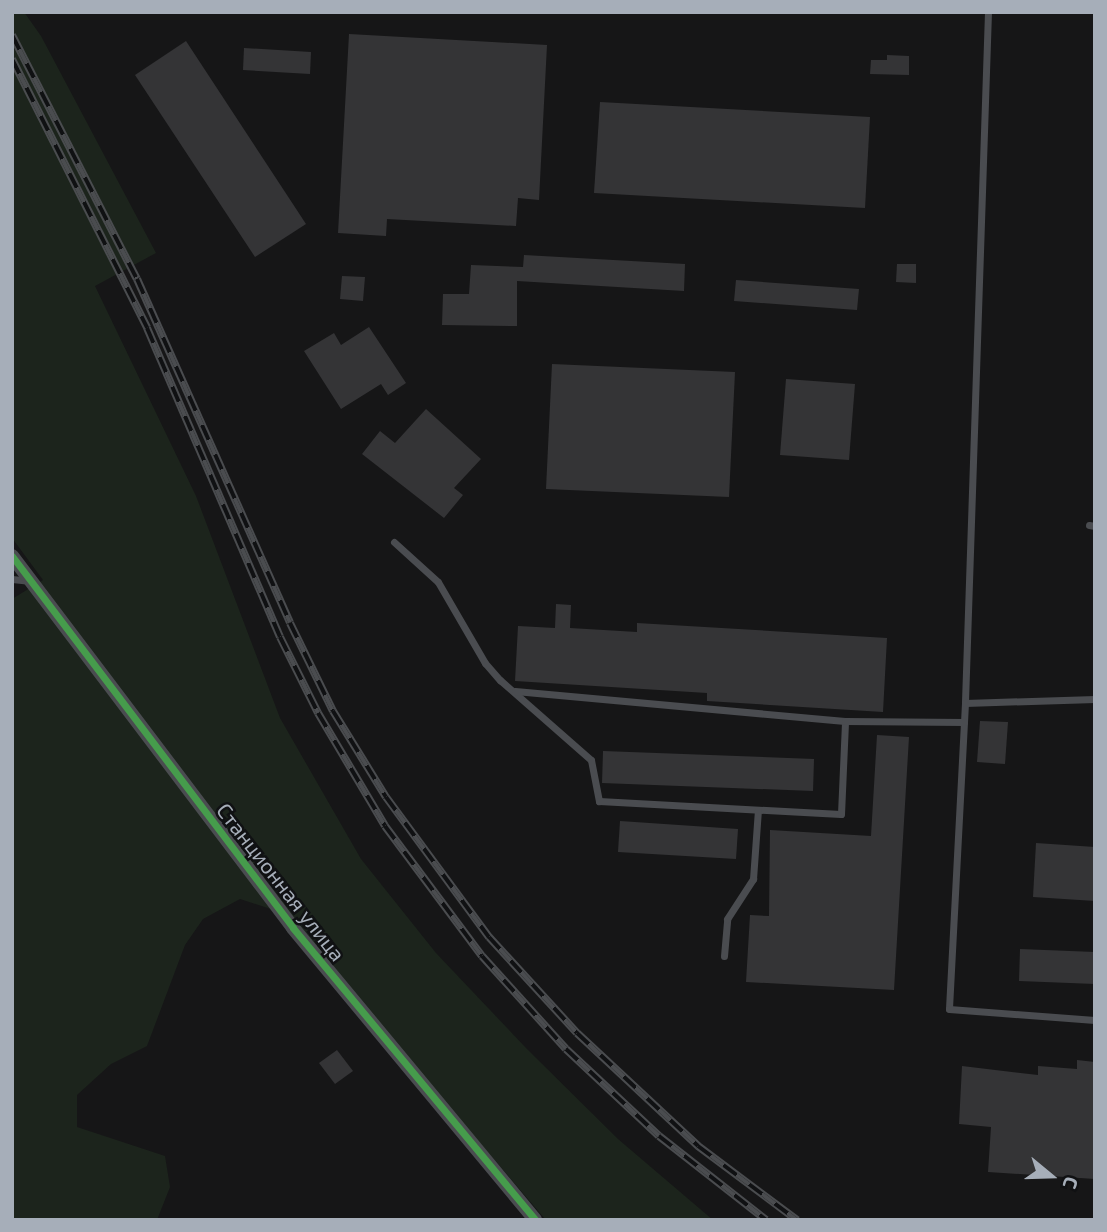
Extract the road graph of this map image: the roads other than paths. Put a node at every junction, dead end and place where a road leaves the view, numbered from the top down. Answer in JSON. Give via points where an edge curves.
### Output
{"nodes":[{"id":1,"x":988,"y":12,"type":"edge"},
{"id":2,"x":394,"y":542,"type":"dead end"},
{"id":3,"x":12,"y":556,"type":"edge"},
{"id":4,"x":12,"y":579,"type":"edge"},
{"id":5,"x":32,"y":582,"type":"junction"},
{"id":6,"x":514,"y":691,"type":"junction"},
{"id":7,"x":1095,"y":699,"type":"edge"},
{"id":8,"x":965,"y":703,"type":"junction"},
{"id":9,"x":845,"y":721,"type":"junction"},
{"id":10,"x":964,"y":722,"type":"junction"},
{"id":11,"x":758,"y":810,"type":"junction"},
{"id":12,"x":724,"y":956,"type":"dead end"},
{"id":13,"x":1095,"y":1020,"type":"edge"},
{"id":14,"x":535,"y":1220,"type":"edge"}],
"edges":[{"from":1,"to":8,"type":"lane"},
{"from":2,"to":6,"type":"lane","via":[[438,582],[485,663]]},
{"from":3,"to":5,"type":"street","name":"Станционная улица"},
{"from":4,"to":5,"type":"lane"},
{"from":5,"to":14,"type":"street","name":"Станционная улица","via":[[293,928]]},
{"from":6,"to":9,"type":"lane"},
{"from":6,"to":11,"type":"lane","via":[[590,760],[599,801]]},
{"from":7,"to":8,"type":"lane"},
{"from":8,"to":10,"type":"lane"},
{"from":9,"to":10,"type":"lane"},
{"from":9,"to":11,"type":"lane","via":[[841,814]]},
{"from":10,"to":13,"type":"lane","via":[[949,1009]]},
{"from":11,"to":12,"type":"lane","via":[[753,879],[727,919]]}]}
